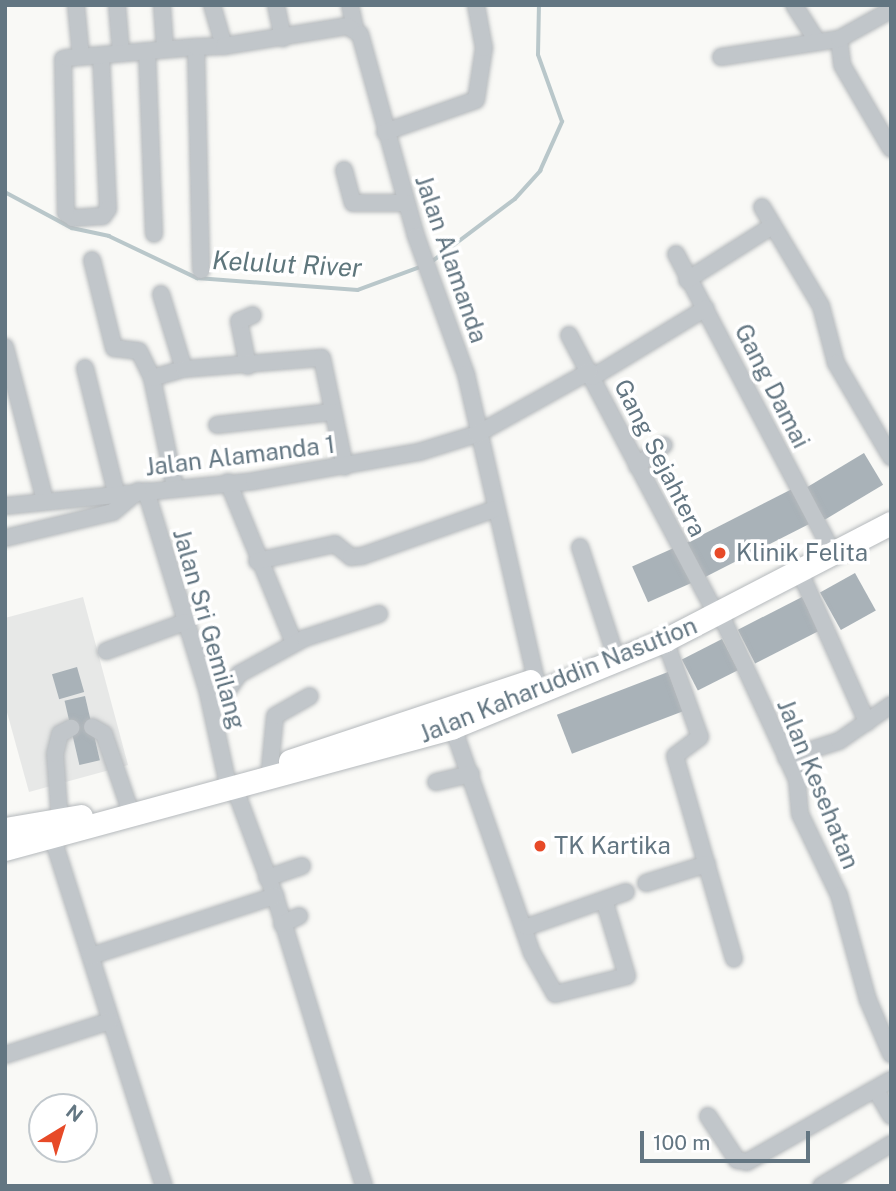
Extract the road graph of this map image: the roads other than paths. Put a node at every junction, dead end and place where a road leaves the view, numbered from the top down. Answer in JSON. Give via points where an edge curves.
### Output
{"nodes":[{"id":1,"x":76,"y":5,"type":"edge"},
{"id":2,"x":117,"y":5,"type":"edge"},
{"id":3,"x":162,"y":5,"type":"edge"},
{"id":4,"x":212,"y":5,"type":"edge"},
{"id":5,"x":276,"y":5,"type":"edge"},
{"id":6,"x":350,"y":5,"type":"edge"},
{"id":7,"x":476,"y":5,"type":"edge"},
{"id":8,"x":794,"y":5,"type":"edge"},
{"id":9,"x":891,"y":10,"type":"edge"},
{"id":10,"x":355,"y":29,"type":"junction"},
{"id":11,"x":283,"y":38,"type":"junction"},
{"id":12,"x":839,"y":39,"type":"junction"},
{"id":13,"x":817,"y":41,"type":"junction"},
{"id":14,"x":224,"y":46,"type":"junction"},
{"id":15,"x":195,"y":47,"type":"junction"},
{"id":16,"x":165,"y":49,"type":"junction"},
{"id":17,"x":147,"y":51,"type":"junction"},
{"id":18,"x":121,"y":54,"type":"junction"},
{"id":19,"x":101,"y":55,"type":"junction"},
{"id":20,"x":81,"y":57,"type":"junction"},
{"id":21,"x":721,"y":57,"type":"dead end"},
{"id":22,"x":385,"y":132,"type":"junction"},
{"id":23,"x":891,"y":149,"type":"edge"},
{"id":24,"x":344,"y":170,"type":"dead end"},
{"id":25,"x":406,"y":202,"type":"junction"},
{"id":26,"x":762,"y":207,"type":"dead end"},
{"id":27,"x":772,"y":226,"type":"junction"},
{"id":28,"x":155,"y":234,"type":"dead end"},
{"id":29,"x":676,"y":254,"type":"dead end"},
{"id":30,"x":92,"y":260,"type":"dead end"},
{"id":31,"x":201,"y":270,"type":"dead end"},
{"id":32,"x":687,"y":280,"type":"junction"},
{"id":33,"x":161,"y":294,"type":"dead end"},
{"id":34,"x":706,"y":308,"type":"junction"},
{"id":35,"x":253,"y":315,"type":"dead end"},
{"id":36,"x":569,"y":335,"type":"dead end"},
{"id":37,"x":5,"y":347,"type":"edge"},
{"id":38,"x":248,"y":366,"type":"junction"},
{"id":39,"x":85,"y":368,"type":"dead end"},
{"id":40,"x":184,"y":369,"type":"junction"},
{"id":41,"x":591,"y":374,"type":"junction"},
{"id":42,"x":152,"y":378,"type":"junction"},
{"id":43,"x":332,"y":412,"type":"junction"},
{"id":44,"x":217,"y":425,"type":"dead end"},
{"id":45,"x":477,"y":434,"type":"junction"},
{"id":46,"x":664,"y":445,"type":"dead end"},
{"id":47,"x":891,"y":457,"type":"edge"},
{"id":48,"x":637,"y":466,"type":"junction"},
{"id":49,"x":345,"y":467,"type":"junction"},
{"id":50,"x":228,"y":482,"type":"junction"},
{"id":51,"x":176,"y":487,"type":"junction"},
{"id":52,"x":142,"y":491,"type":"junction"},
{"id":53,"x":116,"y":492,"type":"junction"},
{"id":54,"x":45,"y":502,"type":"junction"},
{"id":55,"x":5,"y":506,"type":"edge"},
{"id":56,"x":495,"y":509,"type":"junction"},
{"id":57,"x":889,"y":524,"type":"edge"},
{"id":58,"x":5,"y":538,"type":"edge"},
{"id":59,"x":826,"y":540,"type":"junction"},
{"id":60,"x":580,"y":547,"type":"dead end"},
{"id":61,"x":257,"y":561,"type":"junction"},
{"id":62,"x":799,"y":570,"type":"junction"},
{"id":63,"x":715,"y":608,"type":"junction"},
{"id":64,"x":379,"y":614,"type":"dead end"},
{"id":65,"x":185,"y":622,"type":"junction"},
{"id":66,"x":666,"y":640,"type":"junction"},
{"id":67,"x":294,"y":643,"type":"junction"},
{"id":68,"x":613,"y":648,"type":"junction"},
{"id":69,"x":106,"y":651,"type":"dead end"},
{"id":70,"x":536,"y":679,"type":"junction"},
{"id":71,"x":208,"y":693,"type":"junction"},
{"id":72,"x":310,"y":696,"type":"dead end"},
{"id":73,"x":891,"y":705,"type":"edge"},
{"id":74,"x":450,"y":717,"type":"junction"},
{"id":75,"x":867,"y":722,"type":"junction"},
{"id":76,"x":92,"y":727,"type":"dead end"},
{"id":77,"x":71,"y":728,"type":"dead end"},
{"id":78,"x":786,"y":758,"type":"junction"},
{"id":79,"x":270,"y":767,"type":"junction"},
{"id":80,"x":471,"y":774,"type":"junction"},
{"id":81,"x":436,"y":782,"type":"dead end"},
{"id":82,"x":231,"y":784,"type":"junction"},
{"id":83,"x":128,"y":804,"type":"junction"},
{"id":84,"x":5,"y":829,"type":"edge"},
{"id":85,"x":57,"y":831,"type":"junction"},
{"id":86,"x":5,"y":849,"type":"edge"},
{"id":87,"x":707,"y":864,"type":"junction"},
{"id":88,"x":302,"y":866,"type":"dead end"},
{"id":89,"x":267,"y":878,"type":"junction"},
{"id":90,"x":646,"y":883,"type":"dead end"},
{"id":91,"x":626,"y":892,"type":"dead end"},
{"id":92,"x":275,"y":896,"type":"junction"},
{"id":93,"x":604,"y":900,"type":"junction"},
{"id":94,"x":299,"y":916,"type":"dead end"},
{"id":95,"x":282,"y":924,"type":"junction"},
{"id":96,"x":527,"y":927,"type":"junction"},
{"id":97,"x":91,"y":956,"type":"junction"},
{"id":98,"x":734,"y":959,"type":"dead end"},
{"id":99,"x":110,"y":1021,"type":"junction"},
{"id":100,"x":891,"y":1054,"type":"edge"},
{"id":101,"x":5,"y":1055,"type":"edge"},
{"id":102,"x":891,"y":1080,"type":"edge"},
{"id":103,"x":876,"y":1090,"type":"junction"},
{"id":104,"x":708,"y":1116,"type":"dead end"},
{"id":105,"x":891,"y":1116,"type":"edge"},
{"id":106,"x":891,"y":1144,"type":"edge"},
{"id":107,"x":164,"y":1186,"type":"edge"},
{"id":108,"x":364,"y":1186,"type":"edge"},
{"id":109,"x":821,"y":1186,"type":"edge"}],
"edges":[{"from":1,"to":20,"type":"street"},
{"from":2,"to":18,"type":"street"},
{"from":3,"to":16,"type":"street"},
{"from":4,"to":14,"type":"street"},
{"from":5,"to":11,"type":"street"},
{"from":6,"to":10,"type":"street","name":"Jalan Alamanda"},
{"from":7,"to":22,"type":"street","via":[[484,48],[476,100]]},
{"from":8,"to":13,"type":"street"},
{"from":9,"to":12,"type":"street"},
{"from":10,"to":11,"type":"street"},
{"from":10,"to":22,"type":"street","name":"Jalan Alamanda"},
{"from":11,"to":14,"type":"street"},
{"from":12,"to":13,"type":"street"},
{"from":12,"to":23,"type":"street","via":[[842,65]]},
{"from":13,"to":21,"type":"street"},
{"from":14,"to":15,"type":"street"},
{"from":15,"to":16,"type":"street"},
{"from":15,"to":31,"type":"street"},
{"from":16,"to":17,"type":"street"},
{"from":17,"to":18,"type":"street"},
{"from":17,"to":28,"type":"street"},
{"from":18,"to":19,"type":"street"},
{"from":19,"to":20,"type":"street"},
{"from":19,"to":20,"type":"street","via":[[108,209],[103,216],[73,218],[66,213],[59,63]]},
{"from":22,"to":25,"type":"street","name":"Jalan Alamanda"},
{"from":24,"to":25,"type":"street","via":[[353,203]]},
{"from":25,"to":45,"type":"street","name":"Jalan Alamanda","via":[[466,374]]},
{"from":26,"to":27,"type":"street"},
{"from":27,"to":32,"type":"street"},
{"from":27,"to":47,"type":"street","via":[[821,306],[836,363]]},
{"from":29,"to":32,"type":"street","name":"Gang Damai"},
{"from":30,"to":42,"type":"street","via":[[114,348],[139,351]]},
{"from":32,"to":34,"type":"street","name":"Gang Damai"},
{"from":33,"to":40,"type":"street"},
{"from":34,"to":41,"type":"street","name":"Jalan Alamanda 1"},
{"from":34,"to":59,"type":"street","name":"Gang Damai"},
{"from":35,"to":38,"type":"street","via":[[239,321]]},
{"from":36,"to":41,"type":"street","name":"Gang Sejahtera"},
{"from":37,"to":54,"type":"street"},
{"from":38,"to":40,"type":"street"},
{"from":38,"to":43,"type":"street","via":[[322,358]]},
{"from":39,"to":53,"type":"street"},
{"from":40,"to":42,"type":"street"},
{"from":41,"to":45,"type":"street","name":"Jalan Alamanda 1"},
{"from":41,"to":48,"type":"street","name":"Gang Sejahtera"},
{"from":42,"to":51,"type":"street"},
{"from":43,"to":44,"type":"street"},
{"from":43,"to":49,"type":"street"},
{"from":45,"to":49,"type":"street","name":"Jalan Alamanda 1"},
{"from":45,"to":56,"type":"street","name":"Jalan Alamanda"},
{"from":46,"to":48,"type":"street"},
{"from":48,"to":63,"type":"street","name":"Gang Sejahtera"},
{"from":49,"to":50,"type":"street","name":"Jalan Alamanda 1"},
{"from":50,"to":51,"type":"street","name":"Jalan Alamanda 1"},
{"from":50,"to":61,"type":"street"},
{"from":51,"to":52,"type":"street","name":"Jalan Alamanda 1"},
{"from":52,"to":53,"type":"street","name":"Jalan Alamanda 1"},
{"from":52,"to":58,"type":"street","via":[[113,512]]},
{"from":52,"to":65,"type":"street","name":"Jalan Sri Gemilang"},
{"from":53,"to":54,"type":"street","name":"Jalan Alamanda 1"},
{"from":54,"to":55,"type":"street","name":"Jalan Alamanda 1"},
{"from":56,"to":61,"type":"street","via":[[362,555],[351,557],[335,544]]},
{"from":56,"to":70,"type":"street","name":"Jalan Alamanda"},
{"from":57,"to":59,"type":"highway","name":"Jalan Kaharuddin Nasution"},
{"from":57,"to":62,"type":"highway","name":"Jalan Kaharuddin Nasution"},
{"from":59,"to":63,"type":"highway","name":"Jalan Kaharuddin Nasution"},
{"from":60,"to":68,"type":"street"},
{"from":61,"to":67,"type":"street"},
{"from":62,"to":63,"type":"highway","name":"Jalan Kaharuddin Nasution"},
{"from":62,"to":75,"type":"street"},
{"from":63,"to":66,"type":"highway","name":"Jalan Kaharuddin Nasution"},
{"from":63,"to":68,"type":"highway","name":"Jalan Kaharuddin Nasution"},
{"from":63,"to":78,"type":"street","name":"Jalan Kesehatan"},
{"from":64,"to":67,"type":"street"},
{"from":65,"to":69,"type":"street"},
{"from":65,"to":71,"type":"street","name":"Jalan Sri Gemilang"},
{"from":66,"to":74,"type":"highway","name":"Jalan Kaharuddin Nasution"},
{"from":66,"to":87,"type":"street","via":[[700,737],[675,757]]},
{"from":67,"to":71,"type":"street","via":[[239,674],[230,687]]},
{"from":68,"to":70,"type":"highway","name":"Jalan Kaharuddin Nasution"},
{"from":70,"to":74,"type":"highway","name":"Jalan Kaharuddin Nasution"},
{"from":71,"to":82,"type":"street","name":"Jalan Sri Gemilang"},
{"from":72,"to":79,"type":"street","via":[[275,716]]},
{"from":73,"to":75,"type":"street"},
{"from":74,"to":79,"type":"highway","name":"Jalan Kaharuddin Nasution"},
{"from":74,"to":80,"type":"street"},
{"from":74,"to":82,"type":"highway","name":"Jalan Kaharuddin Nasution"},
{"from":75,"to":78,"type":"street","via":[[839,741]]},
{"from":76,"to":83,"type":"street","via":[[104,734]]},
{"from":77,"to":85,"type":"street","via":[[60,734],[55,754]]},
{"from":78,"to":100,"type":"street","name":"Jalan Kesehatan","via":[[797,780],[800,814],[839,895],[867,1000]]},
{"from":79,"to":82,"type":"highway","name":"Jalan Kaharuddin Nasution"},
{"from":80,"to":81,"type":"street"},
{"from":80,"to":96,"type":"street"},
{"from":82,"to":83,"type":"highway","name":"Jalan Kaharuddin Nasution"},
{"from":82,"to":85,"type":"highway","name":"Jalan Kaharuddin Nasution"},
{"from":82,"to":89,"type":"street","name":"Jalan Sri Gemilang"},
{"from":83,"to":85,"type":"highway","name":"Jalan Kaharuddin Nasution"},
{"from":84,"to":85,"type":"highway","name":"Jalan Kaharuddin Nasution"},
{"from":85,"to":86,"type":"highway","name":"Jalan Kaharuddin Nasution"},
{"from":85,"to":97,"type":"street"},
{"from":87,"to":90,"type":"street"},
{"from":87,"to":98,"type":"street"},
{"from":88,"to":89,"type":"street"},
{"from":89,"to":92,"type":"street","name":"Jalan Sri Gemilang"},
{"from":91,"to":93,"type":"street"},
{"from":92,"to":95,"type":"street","name":"Jalan Sri Gemilang"},
{"from":92,"to":97,"type":"street"},
{"from":93,"to":96,"type":"street"},
{"from":93,"to":96,"type":"street","via":[[628,971],[623,978],[555,994],[532,953]]},
{"from":94,"to":95,"type":"street"},
{"from":95,"to":108,"type":"street","name":"Jalan Sri Gemilang"},
{"from":97,"to":99,"type":"street"},
{"from":99,"to":101,"type":"street"},
{"from":99,"to":107,"type":"street"},
{"from":102,"to":103,"type":"street"},
{"from":103,"to":104,"type":"street","via":[[747,1162],[737,1160]]},
{"from":103,"to":105,"type":"street"},
{"from":106,"to":109,"type":"street"}]}
